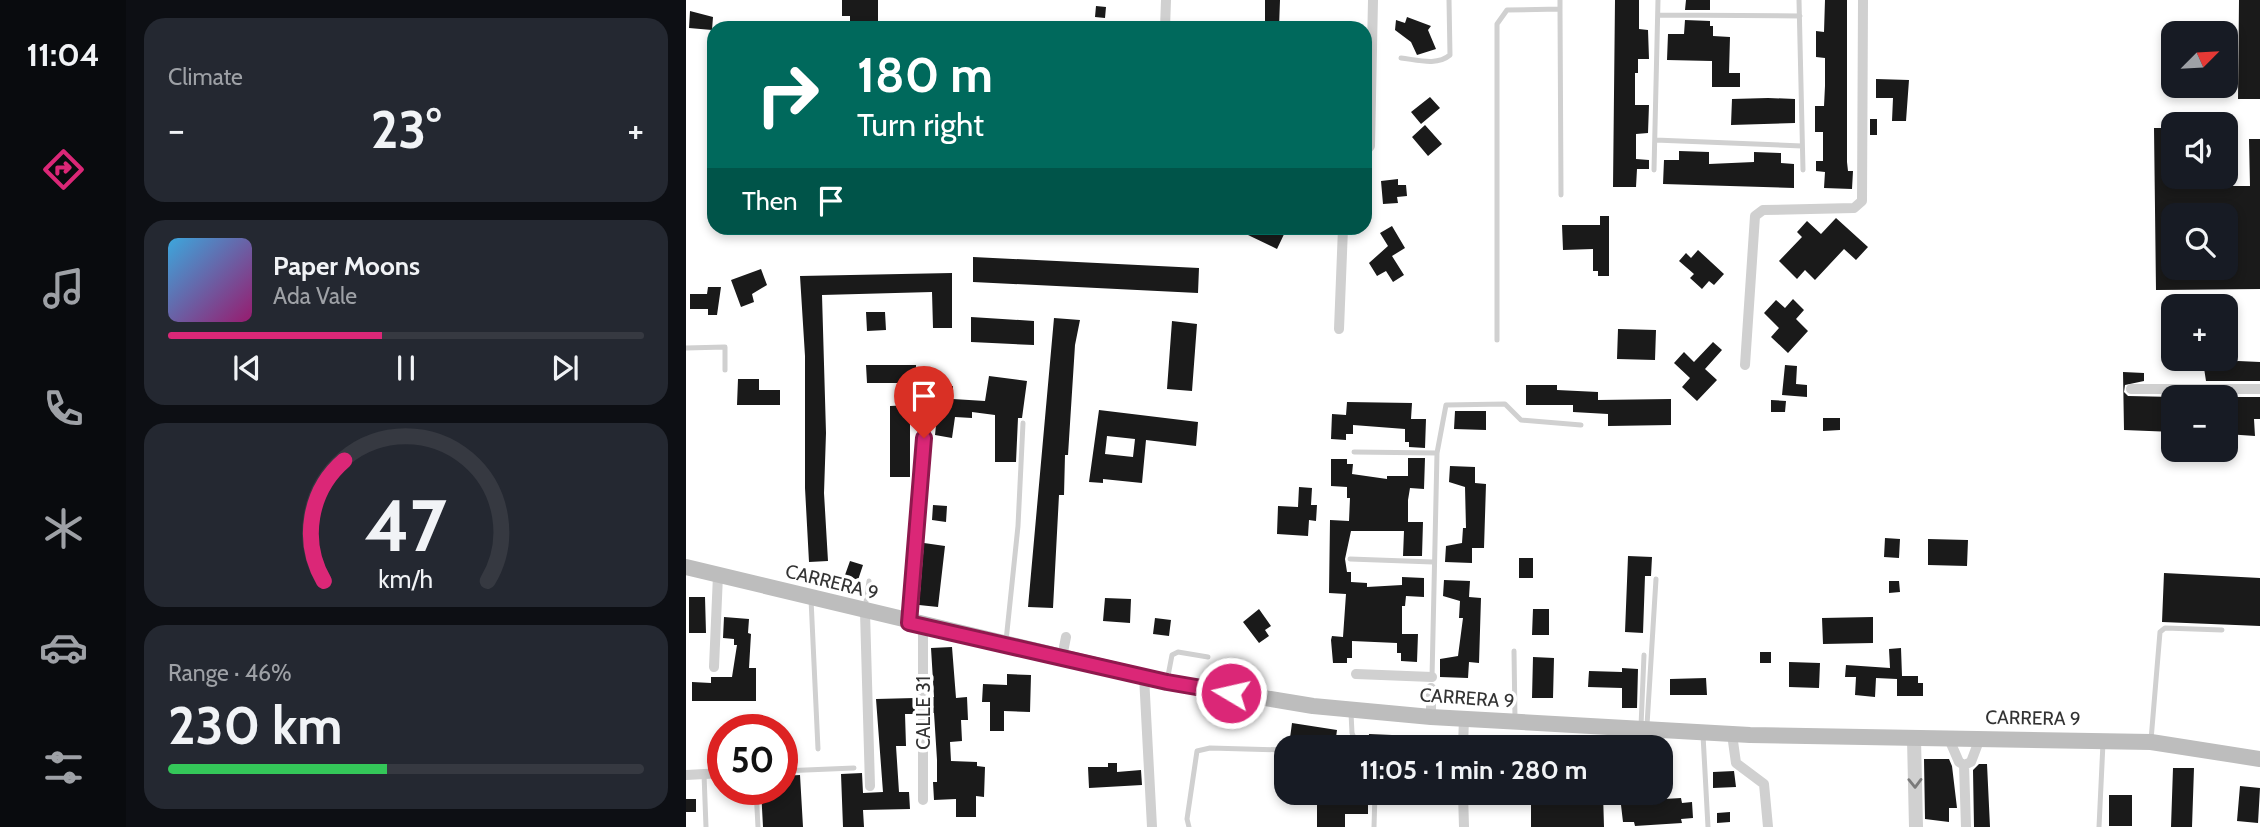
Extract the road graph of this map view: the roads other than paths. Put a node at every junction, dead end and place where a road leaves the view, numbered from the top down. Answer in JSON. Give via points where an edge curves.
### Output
{"nodes":[{"id":1,"x":1166,"y":0,"type":"edge"},
{"id":2,"x":1373,"y":0,"type":"edge"},
{"id":3,"x":1449,"y":0,"type":"edge"},
{"id":4,"x":1560,"y":0,"type":"edge"},
{"id":5,"x":1658,"y":0,"type":"edge"},
{"id":6,"x":1799,"y":0,"type":"edge"},
{"id":7,"x":1863,"y":0,"type":"edge"},
{"id":8,"x":1560,"y":9,"type":"junction"},
{"id":9,"x":1658,"y":15,"type":"junction"},
{"id":10,"x":1800,"y":16,"type":"junction"},
{"id":11,"x":1165,"y":21,"type":"edge"},
{"id":12,"x":1372,"y":49,"type":"edge"},
{"id":13,"x":1401,"y":58,"type":"dead end"},
{"id":14,"x":1655,"y":140,"type":"junction"},
{"id":15,"x":1802,"y":146,"type":"junction"},
{"id":16,"x":1654,"y":170,"type":"dead end"},
{"id":17,"x":1803,"y":170,"type":"dead end"},
{"id":18,"x":1561,"y":195,"type":"dead end"},
{"id":19,"x":1343,"y":235,"type":"edge"},
{"id":20,"x":1339,"y":329,"type":"dead end"},
{"id":21,"x":1497,"y":340,"type":"dead end"},
{"id":22,"x":686,"y":348,"type":"edge"},
{"id":23,"x":1745,"y":365,"type":"dead end"},
{"id":24,"x":725,"y":370,"type":"dead end"},
{"id":25,"x":2260,"y":389,"type":"edge"},
{"id":26,"x":2131,"y":390,"type":"dead end"},
{"id":27,"x":1023,"y":423,"type":"dead end"},
{"id":28,"x":1581,"y":425,"type":"dead end"},
{"id":29,"x":924,"y":438,"type":"dead end"},
{"id":30,"x":1354,"y":452,"type":"dead end"},
{"id":31,"x":1437,"y":453,"type":"junction"},
{"id":32,"x":1350,"y":559,"type":"dead end"},
{"id":33,"x":1433,"y":562,"type":"junction"},
{"id":34,"x":686,"y":567,"type":"edge"},
{"id":35,"x":718,"y":575,"type":"junction"},
{"id":36,"x":1656,"y":579,"type":"dead end"},
{"id":37,"x":869,"y":581,"type":"dead end"},
{"id":38,"x":811,"y":599,"type":"junction"},
{"id":39,"x":865,"y":612,"type":"junction"},
{"id":40,"x":916,"y":624,"type":"junction"},
{"id":41,"x":2222,"y":630,"type":"dead end"},
{"id":42,"x":1066,"y":637,"type":"dead end"},
{"id":43,"x":1006,"y":644,"type":"junction"},
{"id":44,"x":1514,"y":651,"type":"dead end"},
{"id":45,"x":1644,"y":655,"type":"dead end"},
{"id":46,"x":1062,"y":657,"type":"junction"},
{"id":47,"x":1208,"y":657,"type":"dead end"},
{"id":48,"x":714,"y":667,"type":"dead end"},
{"id":49,"x":1356,"y":674,"type":"dead end"},
{"id":50,"x":1144,"y":677,"type":"junction"},
{"id":51,"x":1167,"y":682,"type":"junction"},
{"id":52,"x":1432,"y":682,"type":"junction"},
{"id":53,"x":1350,"y":710,"type":"junction"},
{"id":54,"x":1431,"y":717,"type":"junction"},
{"id":55,"x":1464,"y":718,"type":"junction"},
{"id":56,"x":1515,"y":722,"type":"junction"},
{"id":57,"x":1644,"y":728,"type":"junction"},
{"id":58,"x":1703,"y":732,"type":"junction"},
{"id":59,"x":1732,"y":734,"type":"junction"},
{"id":60,"x":1353,"y":735,"type":"edge"},
{"id":61,"x":1463,"y":735,"type":"edge"},
{"id":62,"x":1980,"y":738,"type":"junction"},
{"id":63,"x":1914,"y":739,"type":"junction"},
{"id":64,"x":1949,"y":739,"type":"junction"},
{"id":65,"x":2103,"y":740,"type":"junction"},
{"id":66,"x":2151,"y":742,"type":"junction"},
{"id":67,"x":818,"y":749,"type":"dead end"},
{"id":68,"x":1274,"y":750,"type":"edge"},
{"id":69,"x":2260,"y":759,"type":"edge"},
{"id":70,"x":1964,"y":765,"type":"junction"},
{"id":71,"x":854,"y":768,"type":"dead end"},
{"id":72,"x":798,"y":770,"type":"edge"},
{"id":73,"x":704,"y":774,"type":"junction"},
{"id":74,"x":707,"y":774,"type":"edge"},
{"id":75,"x":686,"y":775,"type":"edge"},
{"id":76,"x":870,"y":786,"type":"dead end"},
{"id":77,"x":923,"y":800,"type":"dead end"},
{"id":78,"x":757,"y":805,"type":"edge"},
{"id":79,"x":1375,"y":805,"type":"edge"},
{"id":80,"x":1464,"y":805,"type":"edge"},
{"id":81,"x":706,"y":827,"type":"edge"},
{"id":82,"x":758,"y":827,"type":"edge"},
{"id":83,"x":1152,"y":827,"type":"edge"},
{"id":84,"x":1189,"y":827,"type":"edge"},
{"id":85,"x":1374,"y":827,"type":"edge"},
{"id":86,"x":1464,"y":827,"type":"edge"},
{"id":87,"x":1708,"y":827,"type":"edge"},
{"id":88,"x":1768,"y":827,"type":"edge"},
{"id":89,"x":1916,"y":827,"type":"edge"},
{"id":90,"x":1966,"y":827,"type":"edge"},
{"id":91,"x":2099,"y":827,"type":"edge"}],
"edges":[{"from":1,"to":11,"type":"street"},
{"from":2,"to":12,"type":"street"},
{"from":3,"to":13,"type":"lane","via":[[1450,55],[1430,62]]},
{"from":4,"to":8,"type":"lane"},
{"from":5,"to":9,"type":"lane"},
{"from":6,"to":10,"type":"lane"},
{"from":7,"to":23,"type":"street","via":[[1862,201],[1854,208],[1763,210],[1755,216]]},
{"from":8,"to":18,"type":"lane"},
{"from":8,"to":21,"type":"lane","via":[[1507,10],[1497,24]]},
{"from":9,"to":10,"type":"lane"},
{"from":9,"to":14,"type":"lane"},
{"from":10,"to":15,"type":"lane"},
{"from":14,"to":15,"type":"lane"},
{"from":14,"to":16,"type":"lane"},
{"from":15,"to":17,"type":"lane"},
{"from":19,"to":20,"type":"street"},
{"from":22,"to":24,"type":"lane","via":[[725,347]]},
{"from":25,"to":26,"type":"street"},
{"from":27,"to":43,"type":"lane"},
{"from":28,"to":31,"type":"lane","via":[[1521,420],[1505,404],[1446,405]]},
{"from":29,"to":40,"type":"street","name":"CALLE 31"},
{"from":30,"to":31,"type":"lane"},
{"from":31,"to":33,"type":"lane"},
{"from":32,"to":33,"type":"lane"},
{"from":33,"to":52,"type":"lane"},
{"from":34,"to":35,"type":"main road","name":"CARRERA 9"},
{"from":35,"to":38,"type":"main road","name":"CARRERA 9"},
{"from":35,"to":48,"type":"street"},
{"from":36,"to":57,"type":"lane"},
{"from":37,"to":39,"type":"lane"},
{"from":38,"to":39,"type":"main road","name":"CARRERA 9"},
{"from":38,"to":67,"type":"lane"},
{"from":39,"to":40,"type":"main road","name":"CARRERA 9"},
{"from":39,"to":76,"type":"street"},
{"from":40,"to":43,"type":"main road","name":"CARRERA 9"},
{"from":40,"to":77,"type":"street","name":"CALLE 31"},
{"from":41,"to":66,"type":"lane","via":[[2165,628],[2160,632]]},
{"from":42,"to":46,"type":"street"},
{"from":43,"to":46,"type":"main road","name":"CARRERA 9"},
{"from":44,"to":56,"type":"lane"},
{"from":45,"to":57,"type":"lane"},
{"from":46,"to":50,"type":"main road","name":"CARRERA 9"},
{"from":47,"to":51,"type":"lane","via":[[1172,655]]},
{"from":49,"to":52,"type":"street"},
{"from":50,"to":51,"type":"main road","name":"CARRERA 9"},
{"from":50,"to":83,"type":"street"},
{"from":51,"to":53,"type":"main road","name":"CARRERA 9"},
{"from":52,"to":54,"type":"street"},
{"from":53,"to":54,"type":"main road","name":"CARRERA 9"},
{"from":53,"to":60,"type":"lane"},
{"from":54,"to":55,"type":"main road","name":"CARRERA 9"},
{"from":55,"to":56,"type":"main road","name":"CARRERA 9"},
{"from":55,"to":61,"type":"street"},
{"from":56,"to":57,"type":"main road","name":"CARRERA 9"},
{"from":57,"to":58,"type":"main road","name":"CARRERA 9"},
{"from":58,"to":59,"type":"main road","name":"CARRERA 9"},
{"from":58,"to":87,"type":"lane"},
{"from":59,"to":63,"type":"main road","name":"CARRERA 9"},
{"from":59,"to":88,"type":"street","via":[[1736,763],[1764,784]]},
{"from":62,"to":64,"type":"main road","name":"CARRERA 9"},
{"from":62,"to":65,"type":"main road","name":"CARRERA 9"},
{"from":62,"to":70,"type":"street","via":[[1971,762]]},
{"from":63,"to":64,"type":"main road","name":"CARRERA 9"},
{"from":63,"to":89,"type":"street","one_way":true},
{"from":64,"to":70,"type":"street"},
{"from":65,"to":66,"type":"main road","name":"CARRERA 9"},
{"from":65,"to":91,"type":"lane"},
{"from":66,"to":69,"type":"main road","name":"CARRERA 9"},
{"from":68,"to":84,"type":"lane","via":[[1197,751]]},
{"from":70,"to":90,"type":"street"},
{"from":71,"to":72,"type":"lane"},
{"from":73,"to":74,"type":"street"},
{"from":73,"to":75,"type":"street"},
{"from":73,"to":81,"type":"lane"},
{"from":78,"to":82,"type":"lane"},
{"from":79,"to":85,"type":"lane"},
{"from":80,"to":86,"type":"street"}]}
